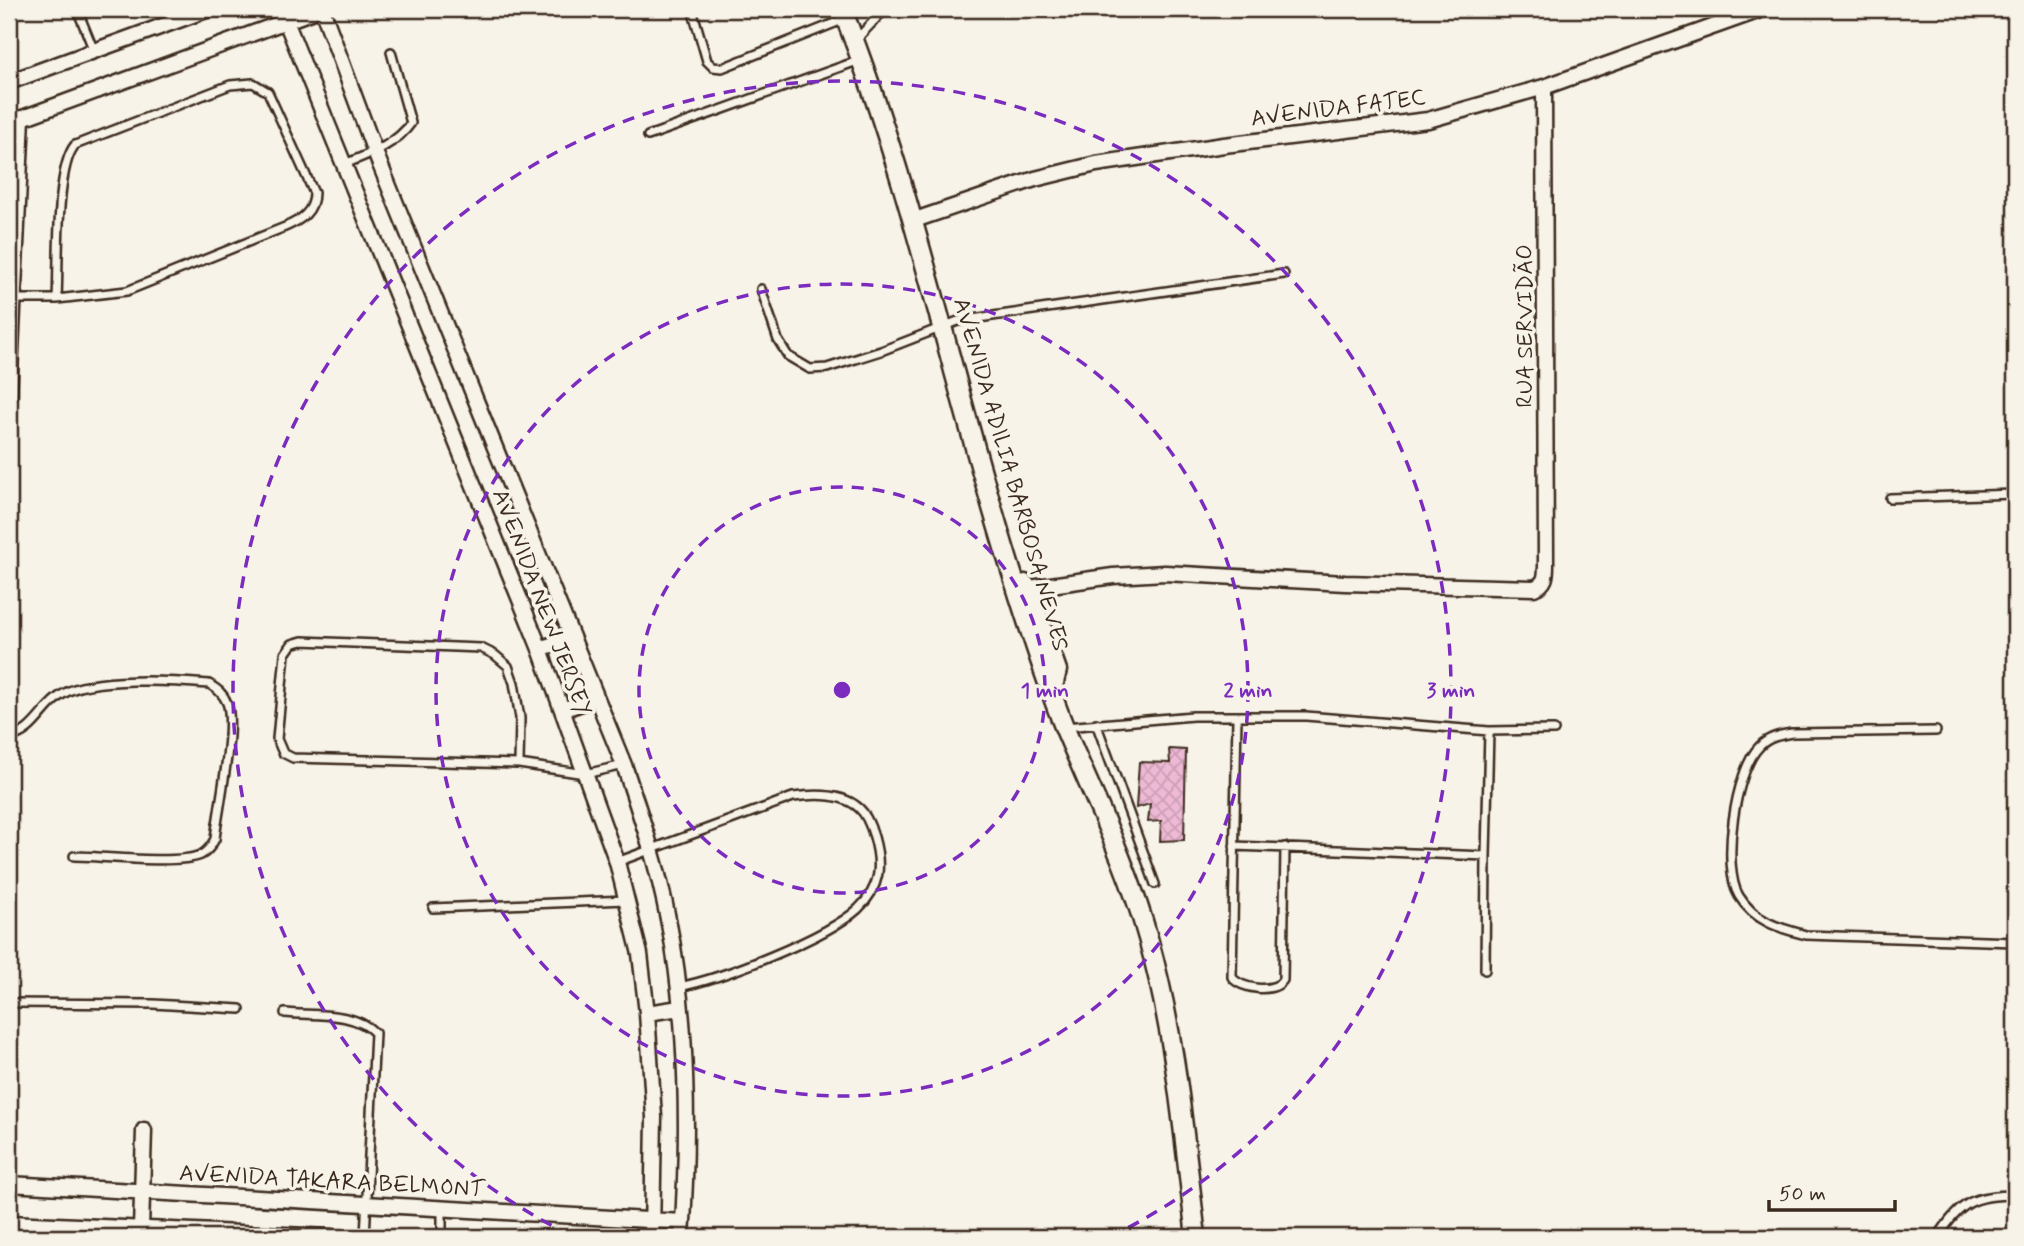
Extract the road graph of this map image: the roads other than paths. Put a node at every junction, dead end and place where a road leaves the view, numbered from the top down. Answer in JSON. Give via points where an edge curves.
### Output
{"nodes":[{"id":1,"x":77,"y":9,"type":"edge"},
{"id":2,"x":209,"y":9,"type":"edge"},
{"id":3,"x":321,"y":9,"type":"edge"},
{"id":4,"x":692,"y":9,"type":"edge"},
{"id":5,"x":885,"y":9,"type":"edge"},
{"id":6,"x":1763,"y":9,"type":"edge"},
{"id":7,"x":844,"y":14,"type":"edge"},
{"id":8,"x":283,"y":16,"type":"edge"},
{"id":9,"x":854,"y":41,"type":"junction"},
{"id":10,"x":94,"y":51,"type":"junction"},
{"id":11,"x":391,"y":52,"type":"dead end"},
{"id":12,"x":860,"y":60,"type":"junction"},
{"id":13,"x":9,"y":82,"type":"edge"},
{"id":14,"x":1544,"y":87,"type":"junction"},
{"id":15,"x":15,"y":120,"type":"edge"},
{"id":16,"x":648,"y":136,"type":"dead end"},
{"id":17,"x":375,"y":152,"type":"junction"},
{"id":18,"x":342,"y":164,"type":"junction"},
{"id":19,"x":912,"y":220,"type":"junction"},
{"id":20,"x":1284,"y":274,"type":"dead end"},
{"id":21,"x":761,"y":289,"type":"dead end"},
{"id":22,"x":11,"y":299,"type":"edge"},
{"id":23,"x":57,"y":299,"type":"junction"},
{"id":24,"x":943,"y":325,"type":"junction"},
{"id":25,"x":9,"y":395,"type":"edge"},
{"id":26,"x":2015,"y":494,"type":"edge"},
{"id":27,"x":1890,"y":498,"type":"dead end"},
{"id":28,"x":1012,"y":575,"type":"junction"},
{"id":29,"x":1030,"y":588,"type":"junction"},
{"id":30,"x":570,"y":638,"type":"junction"},
{"id":31,"x":540,"y":649,"type":"junction"},
{"id":32,"x":1052,"y":695,"type":"junction"},
{"id":33,"x":596,"y":698,"type":"junction"},
{"id":34,"x":562,"y":710,"type":"junction"},
{"id":35,"x":1237,"y":717,"type":"junction"},
{"id":36,"x":1096,"y":723,"type":"junction"},
{"id":37,"x":1065,"y":727,"type":"junction"},
{"id":38,"x":1554,"y":730,"type":"dead end"},
{"id":39,"x":1489,"y":731,"type":"junction"},
{"id":40,"x":1936,"y":731,"type":"dead end"},
{"id":41,"x":9,"y":737,"type":"edge"},
{"id":42,"x":519,"y":764,"type":"junction"},
{"id":43,"x":624,"y":765,"type":"junction"},
{"id":44,"x":585,"y":774,"type":"junction"},
{"id":45,"x":1234,"y":846,"type":"junction"},
{"id":46,"x":1285,"y":847,"type":"junction"},
{"id":47,"x":652,"y":848,"type":"junction"},
{"id":48,"x":74,"y":856,"type":"dead end"},
{"id":49,"x":1486,"y":856,"type":"junction"},
{"id":50,"x":617,"y":862,"type":"junction"},
{"id":51,"x":1155,"y":884,"type":"dead end"},
{"id":52,"x":626,"y":900,"type":"junction"},
{"id":53,"x":433,"y":908,"type":"dead end"},
{"id":54,"x":2015,"y":943,"type":"edge"},
{"id":55,"x":1485,"y":970,"type":"dead end"},
{"id":56,"x":677,"y":987,"type":"junction"},
{"id":57,"x":9,"y":1003,"type":"edge"},
{"id":58,"x":680,"y":1008,"type":"junction"},
{"id":59,"x":240,"y":1009,"type":"dead end"},
{"id":60,"x":285,"y":1013,"type":"dead end"},
{"id":61,"x":647,"y":1013,"type":"junction"},
{"id":62,"x":144,"y":1130,"type":"dead end"},
{"id":63,"x":9,"y":1184,"type":"edge"},
{"id":64,"x":143,"y":1192,"type":"junction"},
{"id":65,"x":2015,"y":1195,"type":"edge"},
{"id":66,"x":368,"y":1206,"type":"junction"},
{"id":67,"x":442,"y":1210,"type":"junction"},
{"id":68,"x":654,"y":1220,"type":"junction"},
{"id":69,"x":9,"y":1223,"type":"edge"},
{"id":70,"x":141,"y":1229,"type":"junction"},
{"id":71,"x":683,"y":1230,"type":"edge"},
{"id":72,"x":331,"y":1237,"type":"edge"},
{"id":73,"x":365,"y":1237,"type":"edge"},
{"id":74,"x":442,"y":1237,"type":"edge"},
{"id":75,"x":652,"y":1237,"type":"edge"},
{"id":76,"x":1196,"y":1237,"type":"edge"},
{"id":77,"x":1938,"y":1237,"type":"edge"}],
"edges":[{"from":1,"to":10,"type":"lane"},
{"from":2,"to":10,"type":"street"},
{"from":3,"to":8,"type":"street"},
{"from":3,"to":17,"type":"street","name":"AVENIDA NEW JERSEY"},
{"from":4,"to":7,"type":"lane","via":[[707,61],[722,68]]},
{"from":5,"to":9,"type":"lane"},
{"from":6,"to":14,"type":"street","name":"AVENIDA FATEC"},
{"from":7,"to":9,"type":"street","name":"AVENIDA ADILIA BARBOSA NEVES"},
{"from":8,"to":15,"type":"street"},
{"from":8,"to":18,"type":"street","name":"AVENIDA NEW JERSEY"},
{"from":9,"to":12,"type":"street","name":"AVENIDA ADILIA BARBOSA NEVES"},
{"from":10,"to":13,"type":"street"},
{"from":11,"to":17,"type":"lane","via":[[411,123]]},
{"from":12,"to":16,"type":"lane"},
{"from":12,"to":19,"type":"street","name":"AVENIDA ADILIA BARBOSA NEVES"},
{"from":14,"to":19,"type":"street","name":"AVENIDA FATEC","via":[[1427,120],[1097,164],[1035,179]]},
{"from":14,"to":29,"type":"street","name":"RUA SERVIDÃO","via":[[1546,580],[1534,588],[1165,572]]},
{"from":15,"to":22,"type":"street"},
{"from":17,"to":18,"type":"lane"},
{"from":17,"to":30,"type":"street","name":"AVENIDA NEW JERSEY"},
{"from":18,"to":31,"type":"street","name":"AVENIDA NEW JERSEY"},
{"from":19,"to":24,"type":"street","name":"AVENIDA ADILIA BARBOSA NEVES"},
{"from":20,"to":24,"type":"lane"},
{"from":21,"to":24,"type":"lane","via":[[778,340],[788,356],[810,369],[914,341]]},
{"from":22,"to":23,"type":"lane"},
{"from":22,"to":25,"type":"street"},
{"from":23,"to":23,"type":"lane","via":[[62,187],[75,145],[230,85],[253,83],[268,92],[314,193],[305,216],[127,291]]},
{"from":24,"to":28,"type":"street","name":"AVENIDA ADILIA BARBOSA NEVES"},
{"from":26,"to":27,"type":"lane"},
{"from":28,"to":29,"type":"street"},
{"from":28,"to":32,"type":"street","name":"AVENIDA ADILIA BARBOSA NEVES"},
{"from":29,"to":32,"type":"street","via":[[1059,670]]},
{"from":30,"to":31,"type":"street"},
{"from":30,"to":33,"type":"street","name":"AVENIDA NEW JERSEY"},
{"from":31,"to":34,"type":"street","name":"AVENIDA NEW JERSEY"},
{"from":32,"to":37,"type":"street","name":"AVENIDA ADILIA BARBOSA NEVES"},
{"from":33,"to":34,"type":"street"},
{"from":33,"to":43,"type":"street","name":"AVENIDA NEW JERSEY"},
{"from":34,"to":44,"type":"street","name":"AVENIDA NEW JERSEY"},
{"from":35,"to":36,"type":"lane"},
{"from":35,"to":39,"type":"lane","via":[[1306,716]]},
{"from":35,"to":45,"type":"lane"},
{"from":36,"to":37,"type":"lane"},
{"from":36,"to":51,"type":"lane"},
{"from":37,"to":76,"type":"street","name":"AVENIDA ADILIA BARBOSA NEVES","via":[[1151,948],[1170,1032]]},
{"from":38,"to":39,"type":"lane"},
{"from":39,"to":49,"type":"lane"},
{"from":40,"to":54,"type":"lane","via":[[1792,733],[1772,737],[1757,748],[1743,776],[1734,814],[1737,894],[1773,927],[1806,935]]},
{"from":41,"to":48,"type":"lane","via":[[28,729],[63,693],[81,687],[122,682],[209,684],[221,691],[229,705],[215,839],[208,851],[167,858]]},
{"from":42,"to":42,"type":"lane","via":[[293,758],[283,753],[277,738],[285,654],[292,644],[302,641],[481,648],[508,666],[511,675],[520,718]]},
{"from":42,"to":44,"type":"lane"},
{"from":43,"to":44,"type":"lane"},
{"from":43,"to":47,"type":"street","name":"AVENIDA NEW JERSEY"},
{"from":44,"to":50,"type":"street","name":"AVENIDA NEW JERSEY"},
{"from":45,"to":46,"type":"lane"},
{"from":45,"to":46,"type":"lane","via":[[1232,977],[1236,984],[1248,988],[1280,985],[1283,980]]},
{"from":46,"to":49,"type":"lane"},
{"from":47,"to":50,"type":"lane"},
{"from":47,"to":56,"type":"street","name":"AVENIDA NEW JERSEY","via":[[669,921]]},
{"from":47,"to":56,"type":"lane","via":[[778,801],[811,794],[841,799],[859,808],[880,857],[879,876],[867,899],[836,925],[739,970]]},
{"from":49,"to":55,"type":"lane"},
{"from":50,"to":52,"type":"street","name":"AVENIDA NEW JERSEY"},
{"from":52,"to":53,"type":"lane"},
{"from":52,"to":61,"type":"street","name":"AVENIDA NEW JERSEY","via":[[640,954]]},
{"from":56,"to":58,"type":"street","name":"AVENIDA NEW JERSEY"},
{"from":57,"to":59,"type":"lane"},
{"from":58,"to":61,"type":"street"},
{"from":58,"to":71,"type":"street","name":"AVENIDA NEW JERSEY"},
{"from":60,"to":66,"type":"lane","via":[[354,1018],[375,1033]]},
{"from":61,"to":68,"type":"street","name":"AVENIDA NEW JERSEY"},
{"from":62,"to":64,"type":"street"},
{"from":63,"to":64,"type":"street","name":"AVENIDA TAKARA BELMONT"},
{"from":64,"to":66,"type":"street","name":"AVENIDA TAKARA BELMONT"},
{"from":64,"to":70,"type":"street"},
{"from":65,"to":77,"type":"lane","via":[[1993,1195],[1956,1209]]},
{"from":66,"to":67,"type":"street","name":"AVENIDA TAKARA BELMONT"},
{"from":66,"to":73,"type":"lane"},
{"from":67,"to":68,"type":"street","name":"AVENIDA TAKARA BELMONT"},
{"from":67,"to":74,"type":"lane"},
{"from":68,"to":71,"type":"street","name":"AVENIDA TAKARA BELMONT"},
{"from":68,"to":75,"type":"street","name":"AVENIDA NEW JERSEY"},
{"from":69,"to":70,"type":"street"},
{"from":70,"to":72,"type":"street"}]}
